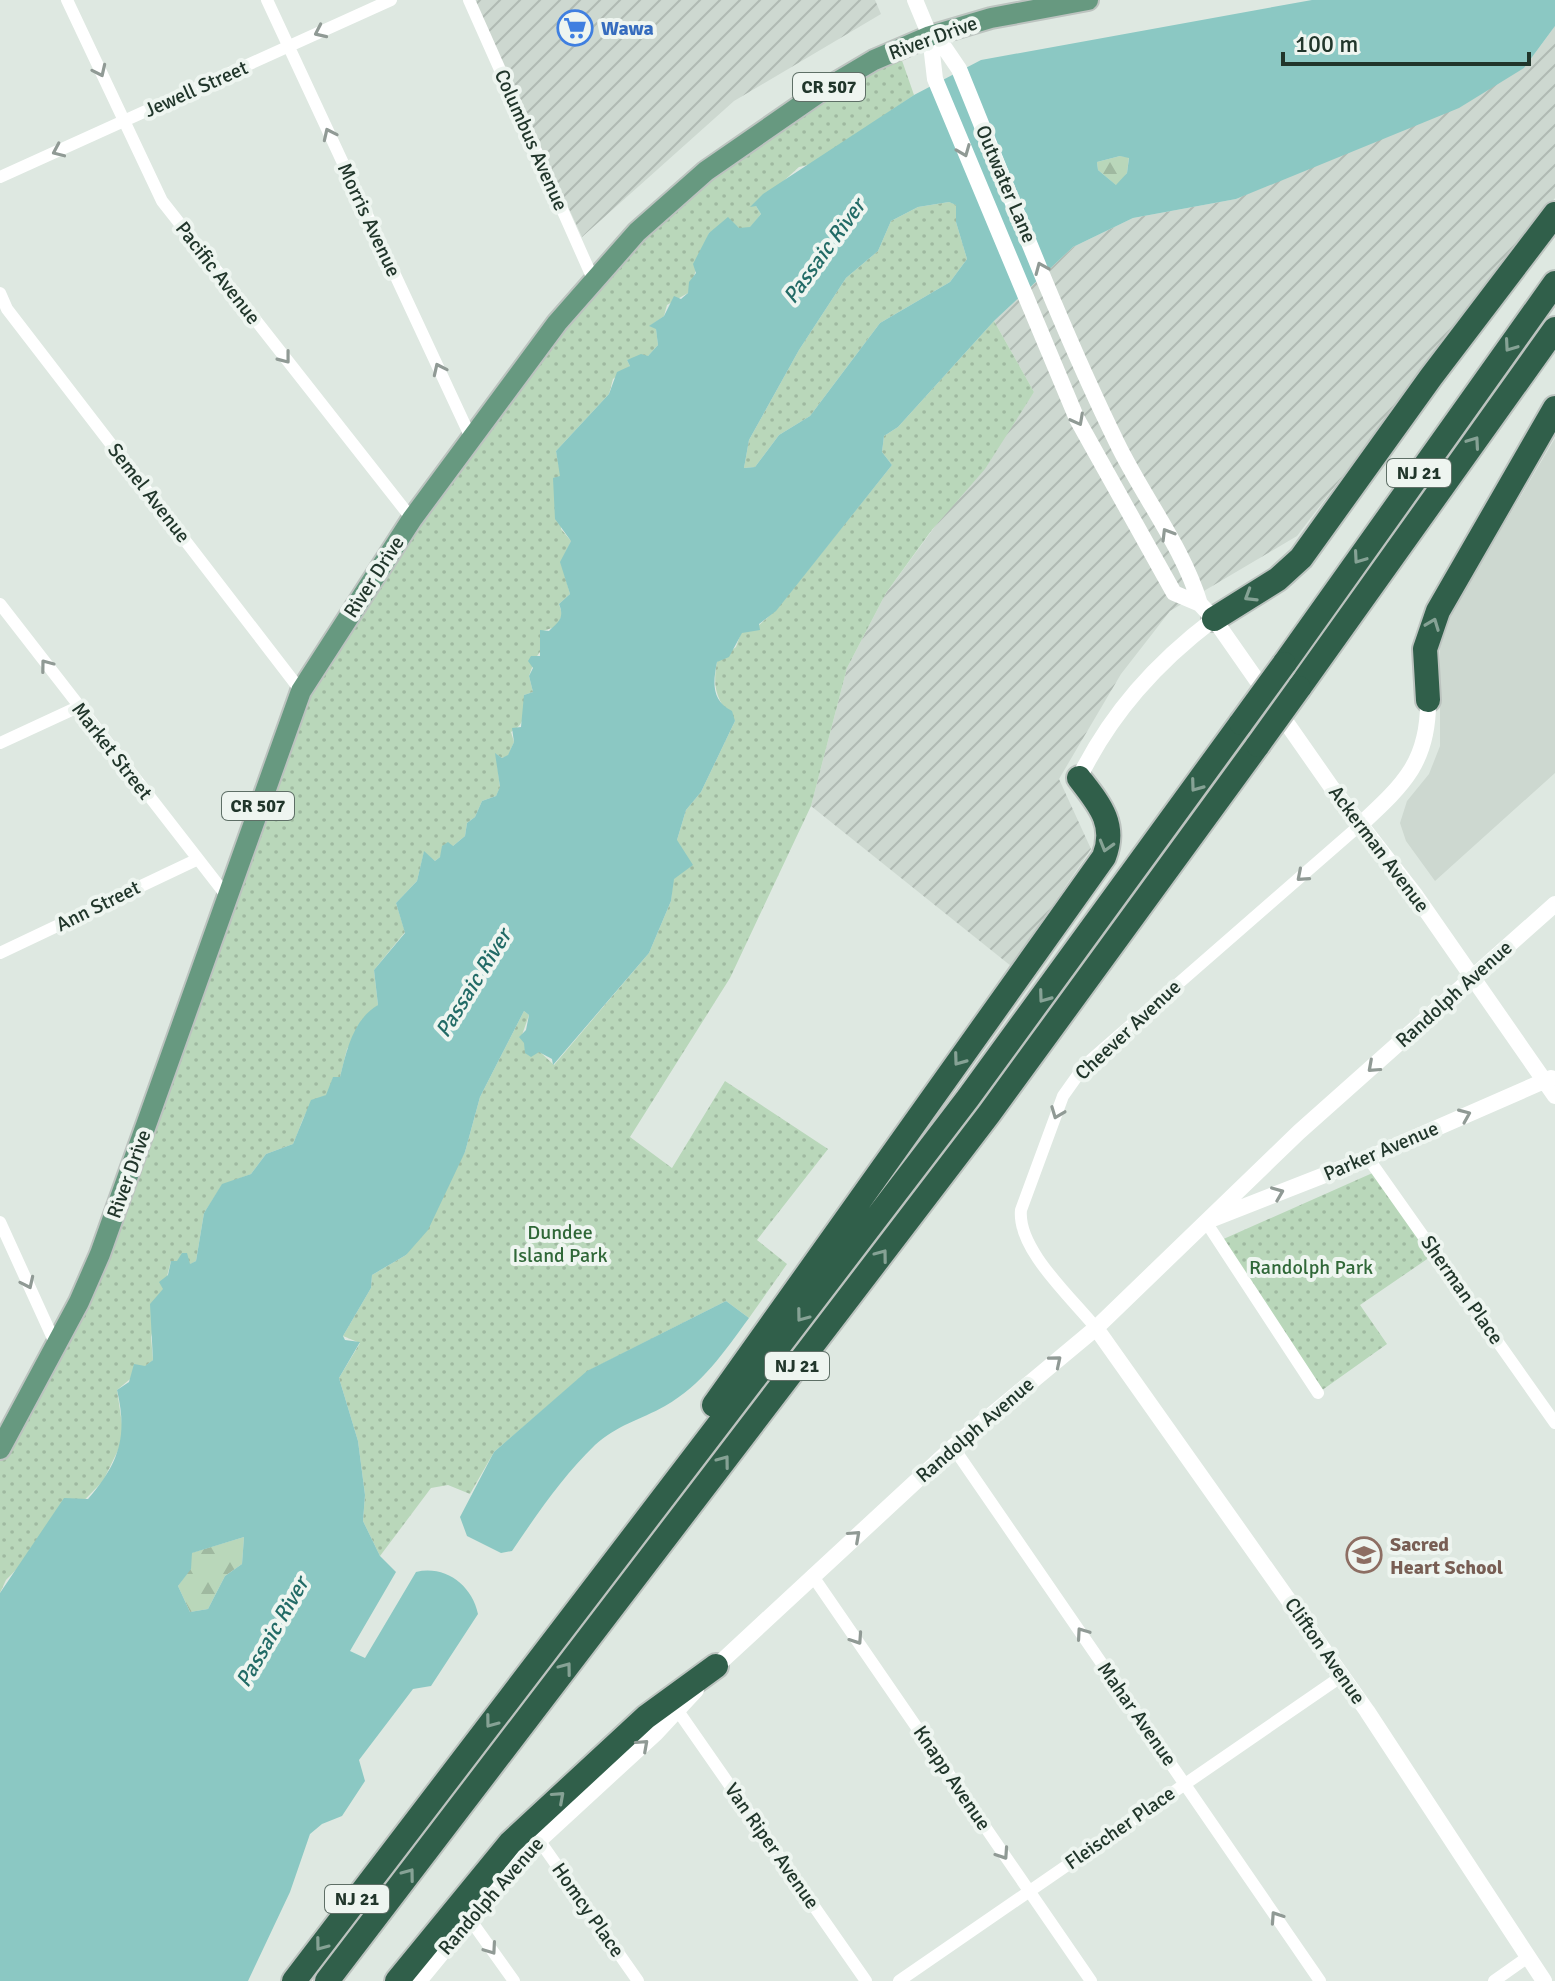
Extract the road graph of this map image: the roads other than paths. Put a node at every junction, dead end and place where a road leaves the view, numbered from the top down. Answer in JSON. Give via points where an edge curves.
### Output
{"nodes":[{"id":1,"x":67,"y":0,"type":"edge"},
{"id":2,"x":267,"y":0,"type":"edge"},
{"id":3,"x":391,"y":0,"type":"edge"},
{"id":4,"x":469,"y":0,"type":"edge"},
{"id":5,"x":915,"y":0,"type":"edge"},
{"id":6,"x":1088,"y":0,"type":"edge"},
{"id":7,"x":930,"y":36,"type":"junction"},
{"id":8,"x":288,"y":47,"type":"junction"},
{"id":9,"x":123,"y":122,"type":"junction"},
{"id":10,"x":0,"y":177,"type":"edge"},
{"id":11,"x":1555,"y":214,"type":"edge"},
{"id":12,"x":593,"y":279,"type":"junction"},
{"id":13,"x":1555,"y":283,"type":"edge"},
{"id":14,"x":0,"y":293,"type":"edge"},
{"id":15,"x":1555,"y":329,"type":"edge"},
{"id":16,"x":1071,"y":340,"type":"joint"},
{"id":17,"x":1045,"y":349,"type":"joint"},
{"id":18,"x":1555,"y":408,"type":"edge"},
{"id":19,"x":472,"y":440,"type":"junction"},
{"id":20,"x":412,"y":519,"type":"junction"},
{"id":21,"x":0,"y":604,"type":"edge"},
{"id":22,"x":1207,"y":612,"type":"junction"},
{"id":23,"x":301,"y":691,"type":"junction"},
{"id":24,"x":1428,"y":700,"type":"joint"},
{"id":25,"x":78,"y":707,"type":"junction"},
{"id":26,"x":0,"y":743,"type":"edge"},
{"id":27,"x":1079,"y":778,"type":"joint"},
{"id":28,"x":1360,"y":825,"type":"junction"},
{"id":29,"x":196,"y":860,"type":"junction"},
{"id":30,"x":226,"y":895,"type":"junction"},
{"id":31,"x":1555,"y":904,"type":"edge"},
{"id":32,"x":0,"y":953,"type":"edge"},
{"id":33,"x":1473,"y":978,"type":"junction"},
{"id":34,"x":1550,"y":1079,"type":"edge"},
{"id":35,"x":1555,"y":1096,"type":"edge"},
{"id":36,"x":1368,"y":1158,"type":"junction"},
{"id":37,"x":0,"y":1222,"type":"edge"},
{"id":38,"x":1206,"y":1222,"type":"junction"},
{"id":39,"x":1096,"y":1328,"type":"junction"},
{"id":40,"x":56,"y":1345,"type":"junction"},
{"id":41,"x":1318,"y":1393,"type":"dead end"},
{"id":42,"x":1555,"y":1423,"type":"edge"},
{"id":43,"x":953,"y":1447,"type":"junction"},
{"id":44,"x":0,"y":1449,"type":"edge"},
{"id":45,"x":812,"y":1575,"type":"junction"},
{"id":46,"x":556,"y":1638,"type":"junction"},
{"id":47,"x":716,"y":1666,"type":"junction"},
{"id":48,"x":1342,"y":1676,"type":"junction"},
{"id":49,"x":678,"y":1711,"type":"junction"},
{"id":50,"x":1185,"y":1783,"type":"junction"},
{"id":51,"x":539,"y":1840,"type":"junction"},
{"id":52,"x":1029,"y":1891,"type":"junction"},
{"id":53,"x":469,"y":1918,"type":"junction"},
{"id":54,"x":1528,"y":1957,"type":"junction"},
{"id":55,"x":294,"y":1981,"type":"edge"},
{"id":56,"x":327,"y":1981,"type":"edge"},
{"id":57,"x":397,"y":1981,"type":"edge"},
{"id":58,"x":419,"y":1981,"type":"edge"},
{"id":59,"x":514,"y":1981,"type":"edge"},
{"id":60,"x":638,"y":1981,"type":"edge"},
{"id":61,"x":866,"y":1981,"type":"edge"},
{"id":62,"x":899,"y":1981,"type":"edge"},
{"id":63,"x":1091,"y":1981,"type":"edge"},
{"id":64,"x":1320,"y":1981,"type":"edge"},
{"id":65,"x":1494,"y":1981,"type":"edge"},
{"id":66,"x":1544,"y":1981,"type":"edge"}],
"edges":[{"from":1,"to":9,"type":"street","name":"Pacific Avenue","one_way":true},
{"from":2,"to":8,"type":"street","name":"Morris Avenue"},
{"from":3,"to":8,"type":"street","name":"Jewell Street","one_way":true},
{"from":4,"to":12,"type":"street","name":"Columbus Avenue"},
{"from":5,"to":7,"type":"street","name":"Outwater Lane"},
{"from":6,"to":7,"type":"main road","name":"River Drive","number":"CR 507"},
{"from":7,"to":12,"type":"main road","name":"River Drive","number":"CR 507","via":[[860,68],[748,139],[637,232]]},
{"from":16,"to":7,"type":"street","name":"Outwater Lane","one_way":true,"via":[[959,69]]},
{"from":7,"to":17,"type":"street","name":"Outwater Lane","one_way":true,"via":[[935,79]]},
{"from":8,"to":9,"type":"street","name":"Jewell Street"},
{"from":19,"to":8,"type":"street","name":"Morris Avenue","one_way":true},
{"from":9,"to":10,"type":"street","name":"Jewell Street","one_way":true},
{"from":9,"to":20,"type":"street","name":"Pacific Avenue","one_way":true,"via":[[162,201]]},
{"from":11,"to":22,"type":"highway","one_way":true,"via":[[1301,558],[1278,579]]},
{"from":12,"to":19,"type":"main road","name":"River Drive","number":"CR 507"},
{"from":13,"to":46,"type":"highway","number":"NJ 21","one_way":true,"bridge":true,"via":[[1024,1024]]},
{"from":14,"to":23,"type":"street","name":"Semel Avenue","via":[[7,309]]},
{"from":56,"to":15,"type":"highway","number":"NJ 21","one_way":true,"bridge":true,"via":[[989,1114]]},
{"from":22,"to":16,"type":"street","name":"Ackerman Avenue","one_way":true,"via":[[1117,445]]},
{"from":17,"to":22,"type":"street","name":"Ackerman Avenue","one_way":true,"via":[[1077,419],[1174,593]]},
{"from":24,"to":18,"type":"highway","one_way":true,"via":[[1425,649],[1438,611]]},
{"from":19,"to":20,"type":"main road","name":"River Drive","number":"CR 507"},
{"from":20,"to":23,"type":"main road","name":"River Drive","number":"CR 507"},
{"from":25,"to":21,"type":"street","name":"Market Street","one_way":true},
{"from":22,"to":27,"type":"street","via":[[1133,692]]},
{"from":22,"to":28,"type":"street","name":"Ackerman Avenue"},
{"from":23,"to":30,"type":"main road","name":"River Drive","number":"CR 507"},
{"from":24,"to":28,"type":"street","via":[[1425,745],[1417,762]]},
{"from":25,"to":26,"type":"street"},
{"from":25,"to":29,"type":"street","name":"Market Street"},
{"from":27,"to":46,"type":"highway","one_way":true,"via":[[1105,815],[1110,843],[1104,857],[653,1488]]},
{"from":28,"to":33,"type":"street","name":"Ackerman Avenue"},
{"from":28,"to":39,"type":"street","name":"Cheever Avenue","one_way":true,"via":[[1085,1065],[1063,1096],[1019,1223],[1027,1244]]},
{"from":29,"to":30,"type":"street","name":"Market Street"},
{"from":29,"to":32,"type":"street","name":"Ann Street"},
{"from":30,"to":40,"type":"main road","name":"River Drive","number":"CR 507","via":[[117,1210]]},
{"from":31,"to":33,"type":"street","name":"Randolph Avenue"},
{"from":33,"to":34,"type":"street","name":"Ackerman Avenue"},
{"from":33,"to":38,"type":"street","name":"Randolph Avenue","one_way":true},
{"from":34,"to":35,"type":"street","name":"Ackerman Avenue"},
{"from":36,"to":34,"type":"street","name":"Parker Avenue","one_way":true},
{"from":38,"to":36,"type":"street","name":"Parker Avenue","one_way":true},
{"from":36,"to":42,"type":"street","name":"Sherman Place"},
{"from":37,"to":40,"type":"street","one_way":true},
{"from":38,"to":39,"type":"street","name":"Randolph Avenue"},
{"from":38,"to":41,"type":"street"},
{"from":43,"to":39,"type":"street","name":"Randolph Avenue","one_way":true},
{"from":39,"to":48,"type":"street","name":"Clifton Avenue"},
{"from":40,"to":44,"type":"main road","name":"River Drive","number":"CR 507"},
{"from":45,"to":43,"type":"street","name":"Randolph Avenue","one_way":true},
{"from":50,"to":43,"type":"street","name":"Mahar Avenue","one_way":true},
{"from":45,"to":47,"type":"street","name":"Randolph Avenue"},
{"from":45,"to":52,"type":"street","name":"Knapp Avenue","one_way":true},
{"from":46,"to":55,"type":"highway","number":"NJ 21","one_way":true},
{"from":47,"to":49,"type":"street","name":"Randolph Avenue"},
{"from":57,"to":47,"type":"highway","one_way":true,"via":[[510,1843],[646,1717]]},
{"from":48,"to":50,"type":"street","name":"Fleischer Place"},
{"from":48,"to":54,"type":"street","name":"Clifton Avenue"},
{"from":51,"to":49,"type":"street","name":"Randolph Avenue","one_way":true},
{"from":49,"to":61,"type":"street","name":"Van Riper Avenue"},
{"from":50,"to":52,"type":"street","name":"Fleischer Place"},
{"from":64,"to":50,"type":"street","name":"Mahar Avenue","one_way":true},
{"from":51,"to":53,"type":"street","name":"Randolph Avenue"},
{"from":51,"to":60,"type":"street","name":"Homcy Place"},
{"from":52,"to":62,"type":"street","name":"Fleischer Place"},
{"from":52,"to":63,"type":"street","name":"Knapp Avenue"},
{"from":53,"to":58,"type":"street","name":"Randolph Avenue"},
{"from":53,"to":59,"type":"street","one_way":true},
{"from":54,"to":65,"type":"street"},
{"from":54,"to":66,"type":"street","name":"Clifton Avenue"}]}
